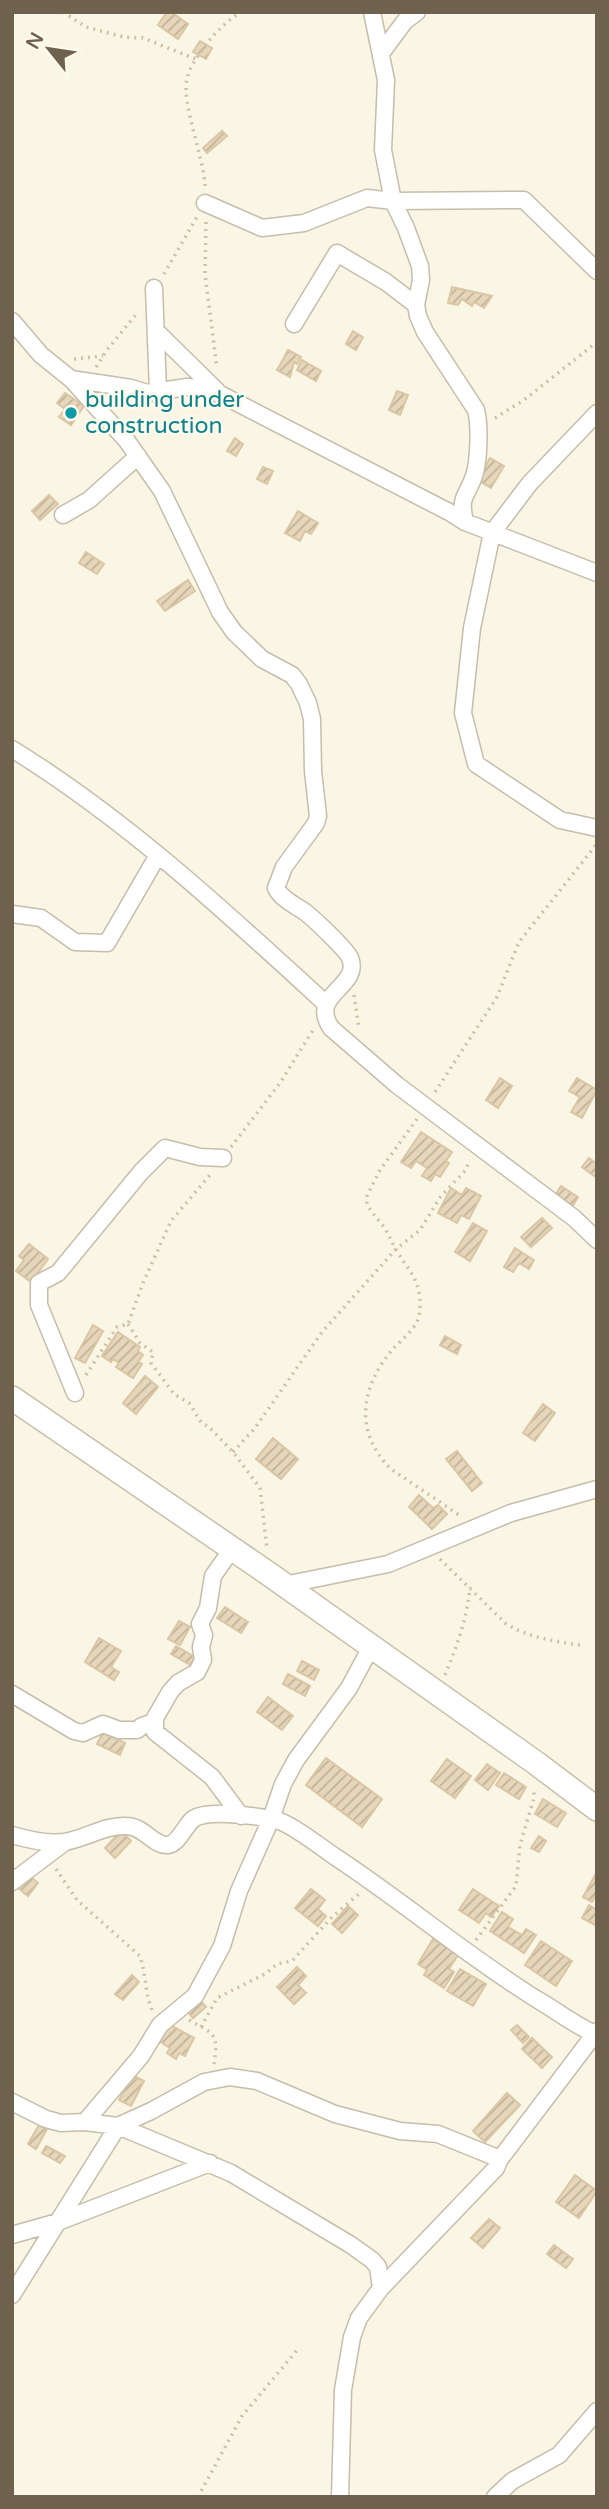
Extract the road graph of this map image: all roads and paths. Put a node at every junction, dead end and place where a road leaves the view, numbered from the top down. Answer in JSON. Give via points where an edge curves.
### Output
{"nodes":[{"id":1,"x":63,"y":12,"type":"edge"},
{"id":2,"x":372,"y":12,"type":"edge"},
{"id":3,"x":417,"y":12,"type":"edge"},
{"id":4,"x":382,"y":52,"type":"junction"},
{"id":5,"x":196,"y":59,"type":"dead end"},
{"id":6,"x":393,"y":201,"type":"junction"},
{"id":7,"x":205,"y":203,"type":"dead end"},
{"id":8,"x":597,"y":271,"type":"edge"},
{"id":9,"x":155,"y":288,"type":"dead end"},
{"id":10,"x":416,"y":305,"type":"junction"},
{"id":11,"x":12,"y":321,"type":"edge"},
{"id":12,"x":295,"y":324,"type":"dead end"},
{"id":13,"x":156,"y":331,"type":"junction"},
{"id":14,"x":597,"y":342,"type":"edge"},
{"id":15,"x":71,"y":379,"type":"junction"},
{"id":16,"x":158,"y":391,"type":"junction"},
{"id":17,"x":220,"y":394,"type":"junction"},
{"id":18,"x":597,"y":413,"type":"edge"},
{"id":19,"x":477,"y":430,"type":"junction"},
{"id":20,"x":138,"y":456,"type":"junction"},
{"id":21,"x":63,"y":515,"type":"dead end"},
{"id":22,"x":465,"y":522,"type":"junction"},
{"id":23,"x":492,"y":533,"type":"junction"},
{"id":24,"x":597,"y":573,"type":"edge"},
{"id":25,"x":12,"y":749,"type":"edge"},
{"id":26,"x":597,"y":828,"type":"edge"},
{"id":27,"x":597,"y":844,"type":"edge"},
{"id":28,"x":158,"y":855,"type":"junction"},
{"id":29,"x":12,"y":914,"type":"edge"},
{"id":30,"x":351,"y":975,"type":"junction"},
{"id":31,"x":325,"y":1009,"type":"junction"},
{"id":32,"x":363,"y":1056,"type":"junction"},
{"id":33,"x":425,"y":1106,"type":"junction"},
{"id":34,"x":479,"y":1147,"type":"junction"},
{"id":35,"x":223,"y":1158,"type":"junction"},
{"id":36,"x":597,"y":1240,"type":"edge"},
{"id":37,"x":396,"y":1249,"type":"junction"},
{"id":38,"x":128,"y":1324,"type":"junction"},
{"id":39,"x":75,"y":1393,"type":"joint"},
{"id":40,"x":12,"y":1398,"type":"edge"},
{"id":41,"x":233,"y":1452,"type":"junction"},
{"id":42,"x":597,"y":1489,"type":"edge"},
{"id":43,"x":476,"y":1528,"type":"junction"},
{"id":44,"x":428,"y":1548,"type":"junction"},
{"id":45,"x":232,"y":1549,"type":"junction"},
{"id":46,"x":276,"y":1579,"type":"junction"},
{"id":47,"x":470,"y":1587,"type":"junction"},
{"id":48,"x":585,"y":1646,"type":"dead end"},
{"id":49,"x":371,"y":1647,"type":"junction"},
{"id":50,"x":438,"y":1693,"type":"junction"},
{"id":51,"x":12,"y":1694,"type":"edge"},
{"id":52,"x":154,"y":1722,"type":"junction"},
{"id":53,"x":536,"y":1763,"type":"junction"},
{"id":54,"x":597,"y":1809,"type":"edge"},
{"id":55,"x":241,"y":1816,"type":"junction"},
{"id":56,"x":271,"y":1819,"type":"junction"},
{"id":57,"x":12,"y":1835,"type":"edge"},
{"id":58,"x":65,"y":1842,"type":"junction"},
{"id":59,"x":47,"y":1855,"type":"junction"},
{"id":60,"x":12,"y":1882,"type":"edge"},
{"id":61,"x":375,"y":1883,"type":"junction"},
{"id":62,"x":466,"y":1952,"type":"junction"},
{"id":63,"x":175,"y":2013,"type":"junction"},
{"id":64,"x":160,"y":2025,"type":"junction"},
{"id":65,"x":201,"y":2027,"type":"junction"},
{"id":66,"x":596,"y":2034,"type":"edge"},
{"id":67,"x":212,"y":2080,"type":"junction"},
{"id":68,"x":12,"y":2102,"type":"edge"},
{"id":69,"x":85,"y":2122,"type":"junction"},
{"id":70,"x":118,"y":2126,"type":"junction"},
{"id":71,"x":500,"y":2159,"type":"junction"},
{"id":72,"x":209,"y":2164,"type":"junction"},
{"id":73,"x":58,"y":2222,"type":"junction"},
{"id":74,"x":12,"y":2235,"type":"edge"},
{"id":75,"x":381,"y":2288,"type":"junction"},
{"id":76,"x":12,"y":2295,"type":"edge"},
{"id":77,"x":298,"y":2349,"type":"dead end"},
{"id":78,"x":597,"y":2411,"type":"edge"},
{"id":79,"x":198,"y":2497,"type":"edge"},
{"id":80,"x":340,"y":2497,"type":"edge"},
{"id":81,"x":495,"y":2497,"type":"edge"}],
"edges":[{"from":1,"to":5,"type":"path","via":[[86,27],[143,38]]},
{"from":2,"to":4,"type":"street"},
{"from":3,"to":4,"type":"street"},
{"from":4,"to":6,"type":"street","via":[[386,80],[383,150]]},
{"from":6,"to":7,"type":"street","via":[[367,198],[304,223],[262,228]]},
{"from":6,"to":8,"type":"street","via":[[524,200]]},
{"from":6,"to":10,"type":"street","via":[[420,267]]},
{"from":9,"to":13,"type":"street"},
{"from":10,"to":12,"type":"street","via":[[337,253]]},
{"from":10,"to":19,"type":"street","via":[[425,332],[476,410]]},
{"from":11,"to":15,"type":"street","via":[[41,355]]},
{"from":13,"to":16,"type":"street"},
{"from":13,"to":17,"type":"street"},
{"from":14,"to":19,"type":"path","via":[[524,400]]},
{"from":15,"to":16,"type":"street"},
{"from":15,"to":20,"type":"street"},
{"from":16,"to":17,"type":"street","via":[[187,387]]},
{"from":17,"to":22,"type":"street"},
{"from":18,"to":23,"type":"street","via":[[530,483]]},
{"from":19,"to":22,"type":"street","via":[[474,476],[461,502]]},
{"from":20,"to":21,"type":"street","via":[[89,500]]},
{"from":20,"to":30,"type":"street","via":[[162,491],[220,612],[249,648],[292,675],[308,703],[318,816],[279,875],[276,888],[343,948],[351,959]]},
{"from":22,"to":23,"type":"street"},
{"from":23,"to":24,"type":"street"},
{"from":23,"to":26,"type":"street","via":[[472,628],[463,713],[476,764],[560,820]]},
{"from":25,"to":28,"type":"street","via":[[128,828]]},
{"from":27,"to":33,"type":"path","via":[[519,942],[497,998]]},
{"from":28,"to":29,"type":"street","via":[[107,943],[75,942],[41,918]]},
{"from":28,"to":31,"type":"street"},
{"from":30,"to":31,"type":"street"},
{"from":30,"to":32,"type":"path"},
{"from":31,"to":32,"type":"street","via":[[331,1028]]},
{"from":31,"to":35,"type":"path","via":[[280,1083]]},
{"from":32,"to":33,"type":"street"},
{"from":33,"to":34,"type":"street"},
{"from":33,"to":37,"type":"path","via":[[366,1198]]},
{"from":34,"to":36,"type":"street"},
{"from":34,"to":37,"type":"path","via":[[420,1230]]},
{"from":35,"to":38,"type":"path","via":[[171,1221]]},
{"from":35,"to":39,"type":"street","via":[[165,1148],[58,1273],[38,1283],[39,1305]]},
{"from":37,"to":41,"type":"path","via":[[322,1332]]},
{"from":37,"to":43,"type":"path","via":[[417,1280],[419,1320],[375,1374],[367,1396],[366,1429],[391,1469]]},
{"from":38,"to":39,"type":"path","via":[[117,1327]]},
{"from":38,"to":41,"type":"path","via":[[140,1343],[153,1352],[151,1363],[174,1394],[189,1403],[201,1422]]},
{"from":40,"to":45,"type":"main road"},
{"from":41,"to":46,"type":"path","via":[[260,1488]]},
{"from":42,"to":43,"type":"street","via":[[511,1513]]},
{"from":43,"to":44,"type":"street"},
{"from":44,"to":46,"type":"street","via":[[388,1564]]},
{"from":44,"to":47,"type":"path"},
{"from":45,"to":46,"type":"main road"},
{"from":45,"to":52,"type":"street","via":[[210,1584],[208,1608],[200,1624],[203,1660],[197,1672],[170,1692]]},
{"from":46,"to":49,"type":"main road"},
{"from":47,"to":48,"type":"path","via":[[517,1630]]},
{"from":47,"to":50,"type":"path","via":[[460,1637]]},
{"from":49,"to":50,"type":"main road"},
{"from":49,"to":56,"type":"street","via":[[349,1688],[296,1760]]},
{"from":50,"to":53,"type":"main road"},
{"from":51,"to":52,"type":"street","via":[[82,1733],[103,1724],[137,1730]]},
{"from":52,"to":55,"type":"street","via":[[158,1737],[212,1777]]},
{"from":53,"to":54,"type":"main road"},
{"from":53,"to":62,"type":"path","via":[[534,1798],[518,1854],[516,1886]]},
{"from":55,"to":56,"type":"street"},
{"from":55,"to":58,"type":"street","via":[[208,1813],[194,1818],[172,1844],[156,1842],[142,1829],[127,1826],[109,1827]]},
{"from":56,"to":61,"type":"street"},
{"from":56,"to":63,"type":"street","via":[[239,1891],[222,1946],[195,1996]]},
{"from":57,"to":58,"type":"street"},
{"from":58,"to":59,"type":"street"},
{"from":59,"to":60,"type":"street"},
{"from":59,"to":64,"type":"path","via":[[77,1900],[140,1956],[150,2006]]},
{"from":61,"to":62,"type":"street"},
{"from":61,"to":65,"type":"path","via":[[352,1898],[292,1961],[276,1964],[217,1998]]},
{"from":62,"to":66,"type":"street"},
{"from":63,"to":64,"type":"street"},
{"from":63,"to":65,"type":"path"},
{"from":64,"to":69,"type":"street","via":[[141,2056]]},
{"from":65,"to":67,"type":"path","via":[[214,2035]]},
{"from":66,"to":71,"type":"street"},
{"from":67,"to":70,"type":"street"},
{"from":67,"to":71,"type":"street","via":[[257,2081],[335,2114],[400,2131],[439,2134]]},
{"from":68,"to":69,"type":"street","via":[[46,2119]]},
{"from":69,"to":70,"type":"street"},
{"from":70,"to":72,"type":"street"},
{"from":70,"to":73,"type":"street"},
{"from":71,"to":75,"type":"street"},
{"from":72,"to":73,"type":"street"},
{"from":72,"to":75,"type":"street","via":[[363,2253],[378,2267]]},
{"from":73,"to":74,"type":"street"},
{"from":73,"to":76,"type":"street"},
{"from":75,"to":80,"type":"street","via":[[359,2318],[352,2337],[343,2390]]},
{"from":77,"to":79,"type":"path","via":[[242,2416]]},
{"from":78,"to":81,"type":"street","via":[[559,2455],[512,2481]]}]}
